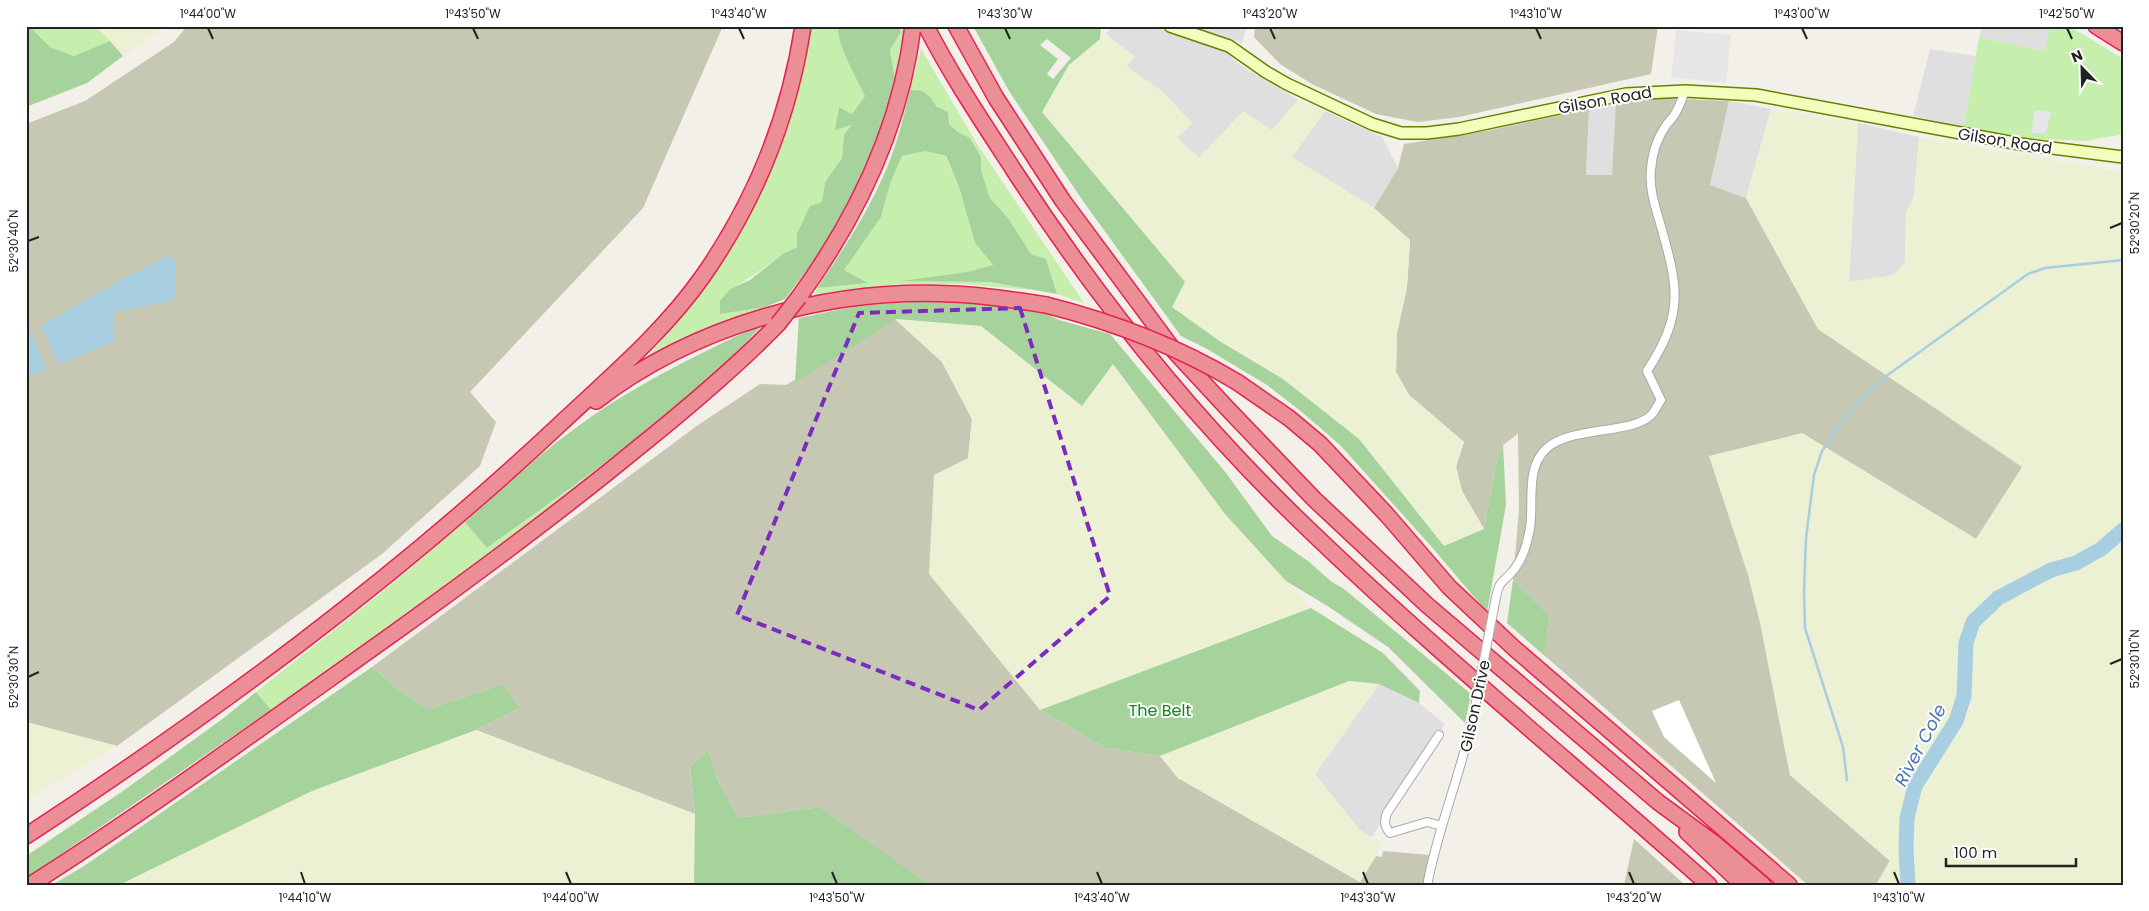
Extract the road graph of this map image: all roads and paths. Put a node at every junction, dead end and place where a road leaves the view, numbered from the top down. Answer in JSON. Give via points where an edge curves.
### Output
{"nodes":[{"id":1,"x":803,"y":26,"type":"edge"},
{"id":2,"x":913,"y":26,"type":"edge"},
{"id":3,"x":926,"y":26,"type":"edge"},
{"id":4,"x":956,"y":26,"type":"edge"},
{"id":5,"x":1170,"y":26,"type":"edge"},
{"id":6,"x":2096,"y":26,"type":"edge"},
{"id":7,"x":2123,"y":43,"type":"edge"},
{"id":8,"x":1685,"y":91,"type":"junction"},
{"id":9,"x":2123,"y":157,"type":"edge"},
{"id":10,"x":532,"y":451,"type":"junction"},
{"id":11,"x":1439,"y":735,"type":"dead end"},
{"id":12,"x":1658,"y":802,"type":"junction"},
{"id":13,"x":1442,"y":826,"type":"junction"},
{"id":14,"x":26,"y":836,"type":"edge"},
{"id":15,"x":1428,"y":881,"type":"dead end"},
{"id":16,"x":30,"y":885,"type":"edge"},
{"id":17,"x":1709,"y":885,"type":"edge"},
{"id":18,"x":1744,"y":885,"type":"edge"},
{"id":19,"x":1763,"y":885,"type":"edge"},
{"id":20,"x":1789,"y":885,"type":"edge"}],
"edges":[{"from":1,"to":10,"type":"highway","via":[[798,63],[768,160],[732,230],[675,312]]},
{"from":2,"to":16,"type":"highway","bridge":true,"via":[[901,88],[882,147],[859,200],[829,254],[799,298],[746,357],[601,478],[487,566],[205,769]]},
{"from":3,"to":17,"type":"highway","via":[[975,111],[1057,236],[1144,352],[1202,419],[1298,520],[1370,588]]},
{"from":4,"to":12,"type":"highway","via":[[996,98],[1063,201],[1175,352],[1314,499],[1427,605]]},
{"from":5,"to":8,"type":"main road","name":"Gilson Road","via":[[1230,46],[1287,84],[1372,124],[1401,133],[1458,129],[1626,94]]},
{"from":6,"to":7,"type":"highway"},
{"from":8,"to":9,"type":"main road","name":"Gilson Road","via":[[1756,95],[2020,144]]},
{"from":8,"to":13,"type":"street","name":"Gilson Drive","bridge":true,"via":[[1676,112],[1657,140],[1650,173],[1675,292],[1670,329],[1647,371],[1661,400],[1652,414],[1636,422],[1563,439],[1547,448],[1538,458],[1526,549],[1511,573],[1499,583],[1466,752]]},
{"from":10,"to":14,"type":"highway","via":[[316,633],[185,729]]},
{"from":10,"to":20,"type":"highway","bridge":true,"via":[[601,397],[657,362],[695,343],[780,312],[858,299],[928,294],[977,296],[1046,305],[1096,318],[1147,336],[1204,363],[1289,418],[1326,451],[1450,587],[1514,649]]},
{"from":11,"to":13,"type":"street","name":"Gilson Drive","via":[[1384,821],[1390,833],[1427,822]]},
{"from":12,"to":18,"type":"highway"},
{"from":12,"to":19,"type":"highway","via":[[1714,843]]},
{"from":13,"to":15,"type":"street","name":"Gilson Drive"}]}
